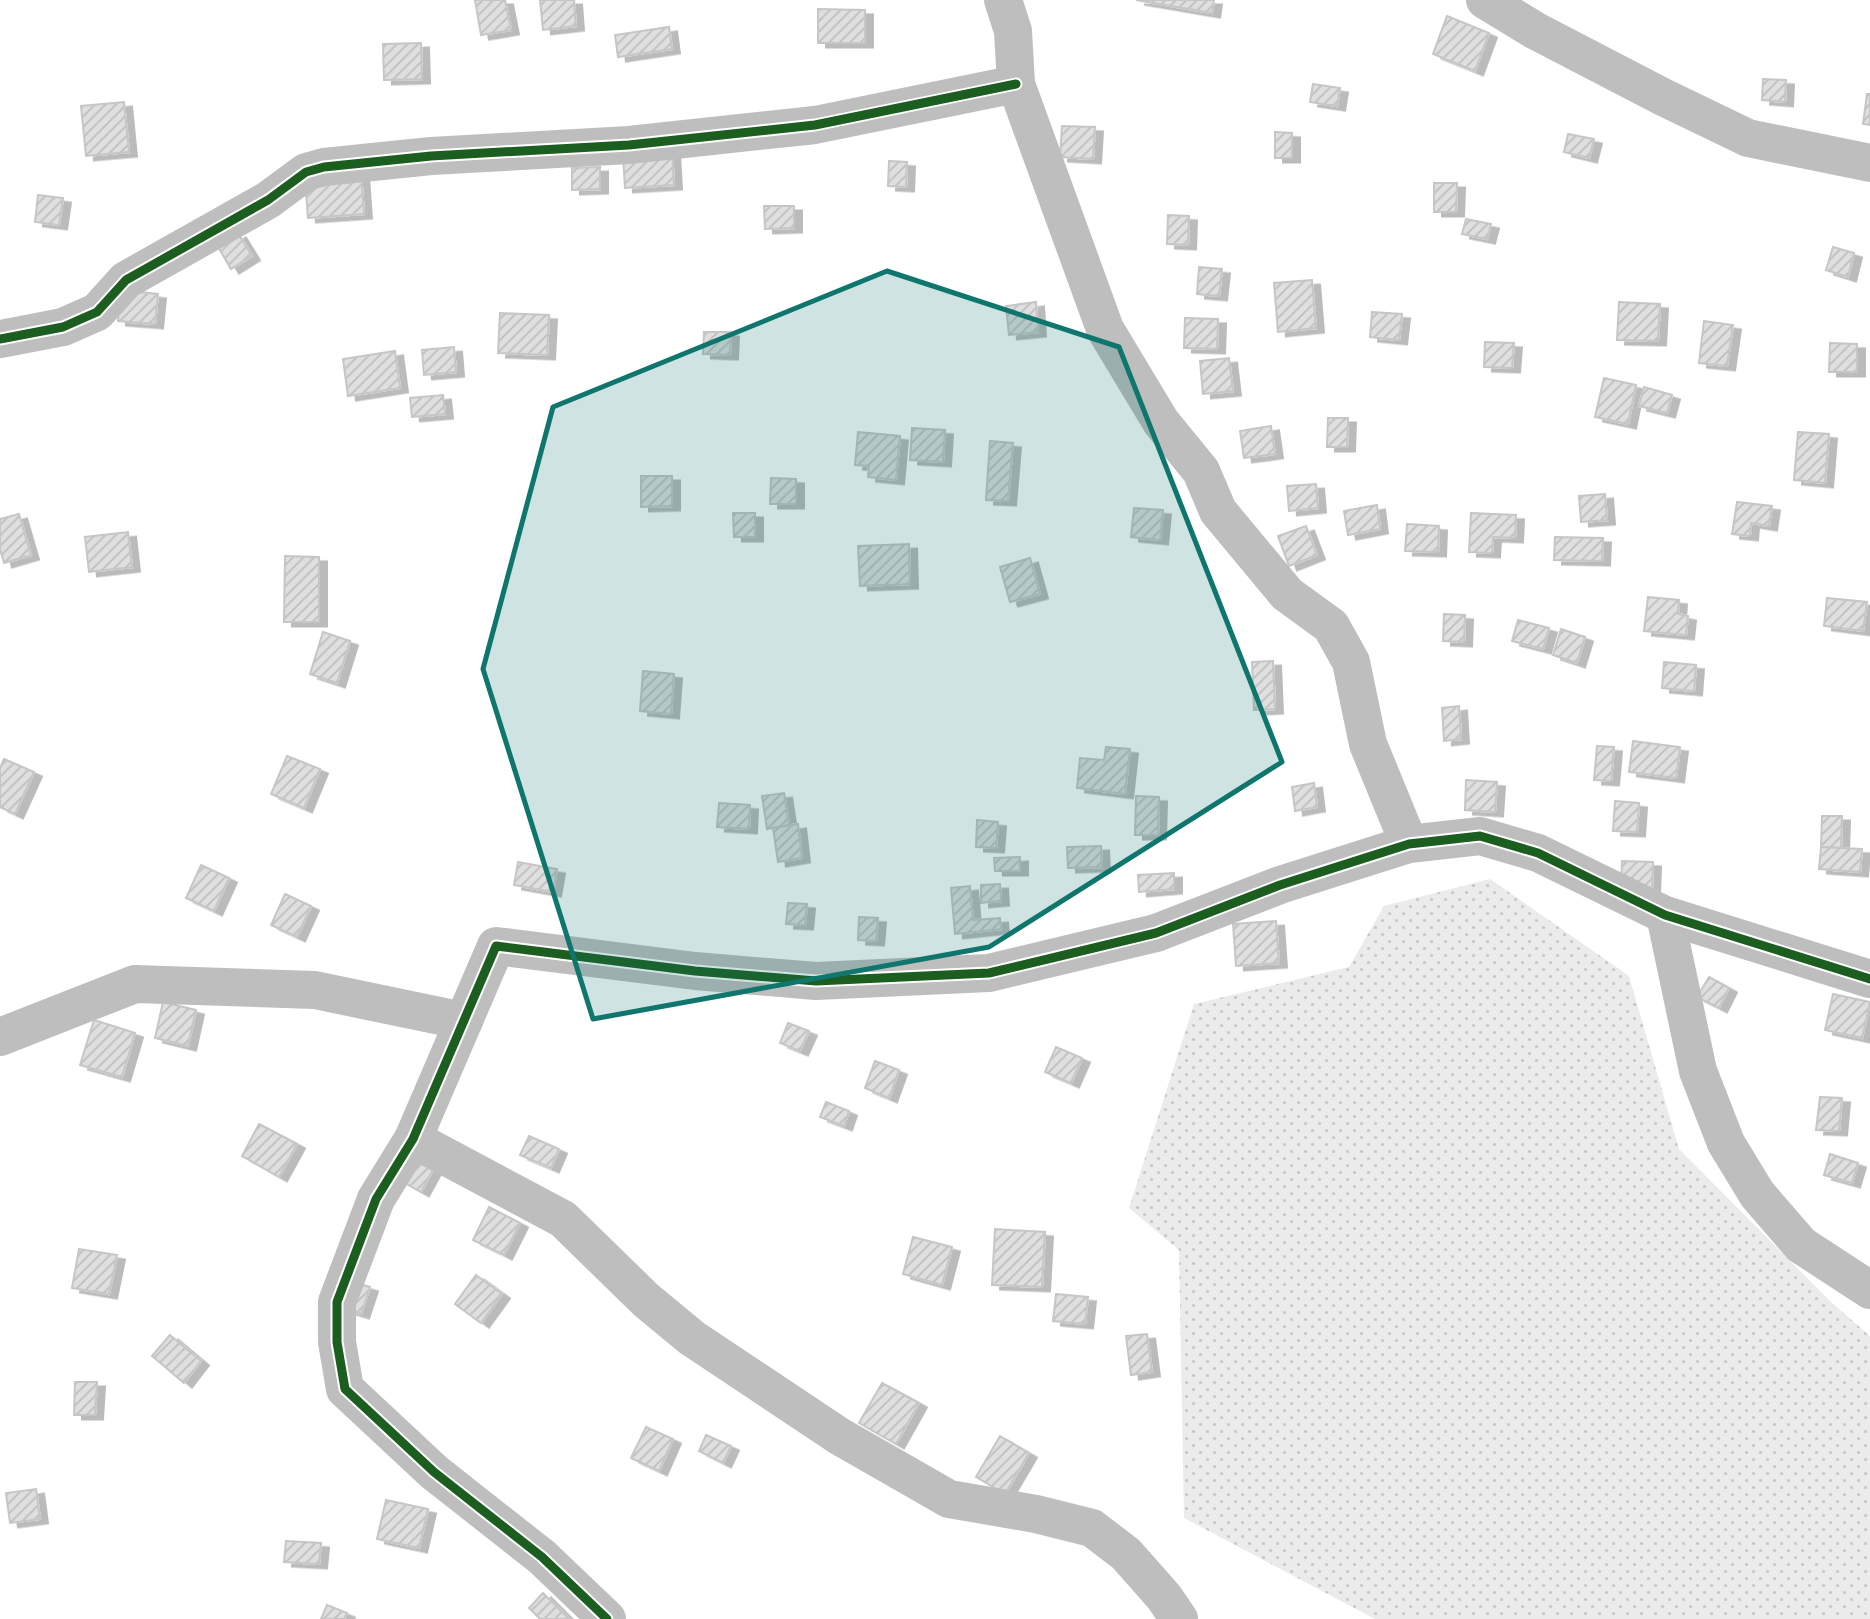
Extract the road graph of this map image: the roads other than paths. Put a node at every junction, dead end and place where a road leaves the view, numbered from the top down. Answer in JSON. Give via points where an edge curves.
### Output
{"nodes":[{"id":1,"x":1003,"y":0,"type":"edge"},
{"id":2,"x":1485,"y":0,"type":"edge"},
{"id":3,"x":1016,"y":84,"type":"junction"},
{"id":4,"x":1870,"y":163,"type":"edge"},
{"id":5,"x":0,"y":339,"type":"edge"},
{"id":6,"x":1409,"y":844,"type":"junction"},
{"id":7,"x":1665,"y":915,"type":"junction"},
{"id":8,"x":1870,"y":979,"type":"edge"},
{"id":9,"x":464,"y":1021,"type":"junction"},
{"id":10,"x":0,"y":1037,"type":"edge"},
{"id":11,"x":413,"y":1139,"type":"junction"},
{"id":12,"x":1870,"y":1290,"type":"edge"},
{"id":13,"x":607,"y":1619,"type":"edge"},
{"id":14,"x":1179,"y":1619,"type":"edge"}],
"edges":[{"from":1,"to":3,"type":"street","via":[[1013,31]]},
{"from":2,"to":4,"type":"street","via":[[1748,138]]},
{"from":3,"to":5,"type":"street","via":[[815,125],[629,145],[324,167],[306,172],[268,200],[126,280],[97,312],[63,327]]},
{"from":3,"to":6,"type":"street","via":[[1105,329],[1161,422],[1201,471],[1218,511],[1287,594],[1331,626],[1351,662],[1368,744]]},
{"from":6,"to":7,"type":"street","via":[[1480,836],[1538,853]]},
{"from":6,"to":9,"type":"street","via":[[1280,885],[1156,933],[989,973],[816,981],[496,946]]},
{"from":7,"to":8,"type":"street"},
{"from":7,"to":12,"type":"street","via":[[1698,1071],[1726,1143],[1757,1194],[1801,1245]]},
{"from":9,"to":10,"type":"street","via":[[315,990],[135,984]]},
{"from":9,"to":11,"type":"street"},
{"from":11,"to":13,"type":"street","via":[[376,1199],[337,1302],[337,1342],[345,1389]]},
{"from":11,"to":14,"type":"street","via":[[563,1219],[692,1338],[839,1436],[949,1499],[1092,1528],[1126,1554]]}]}
